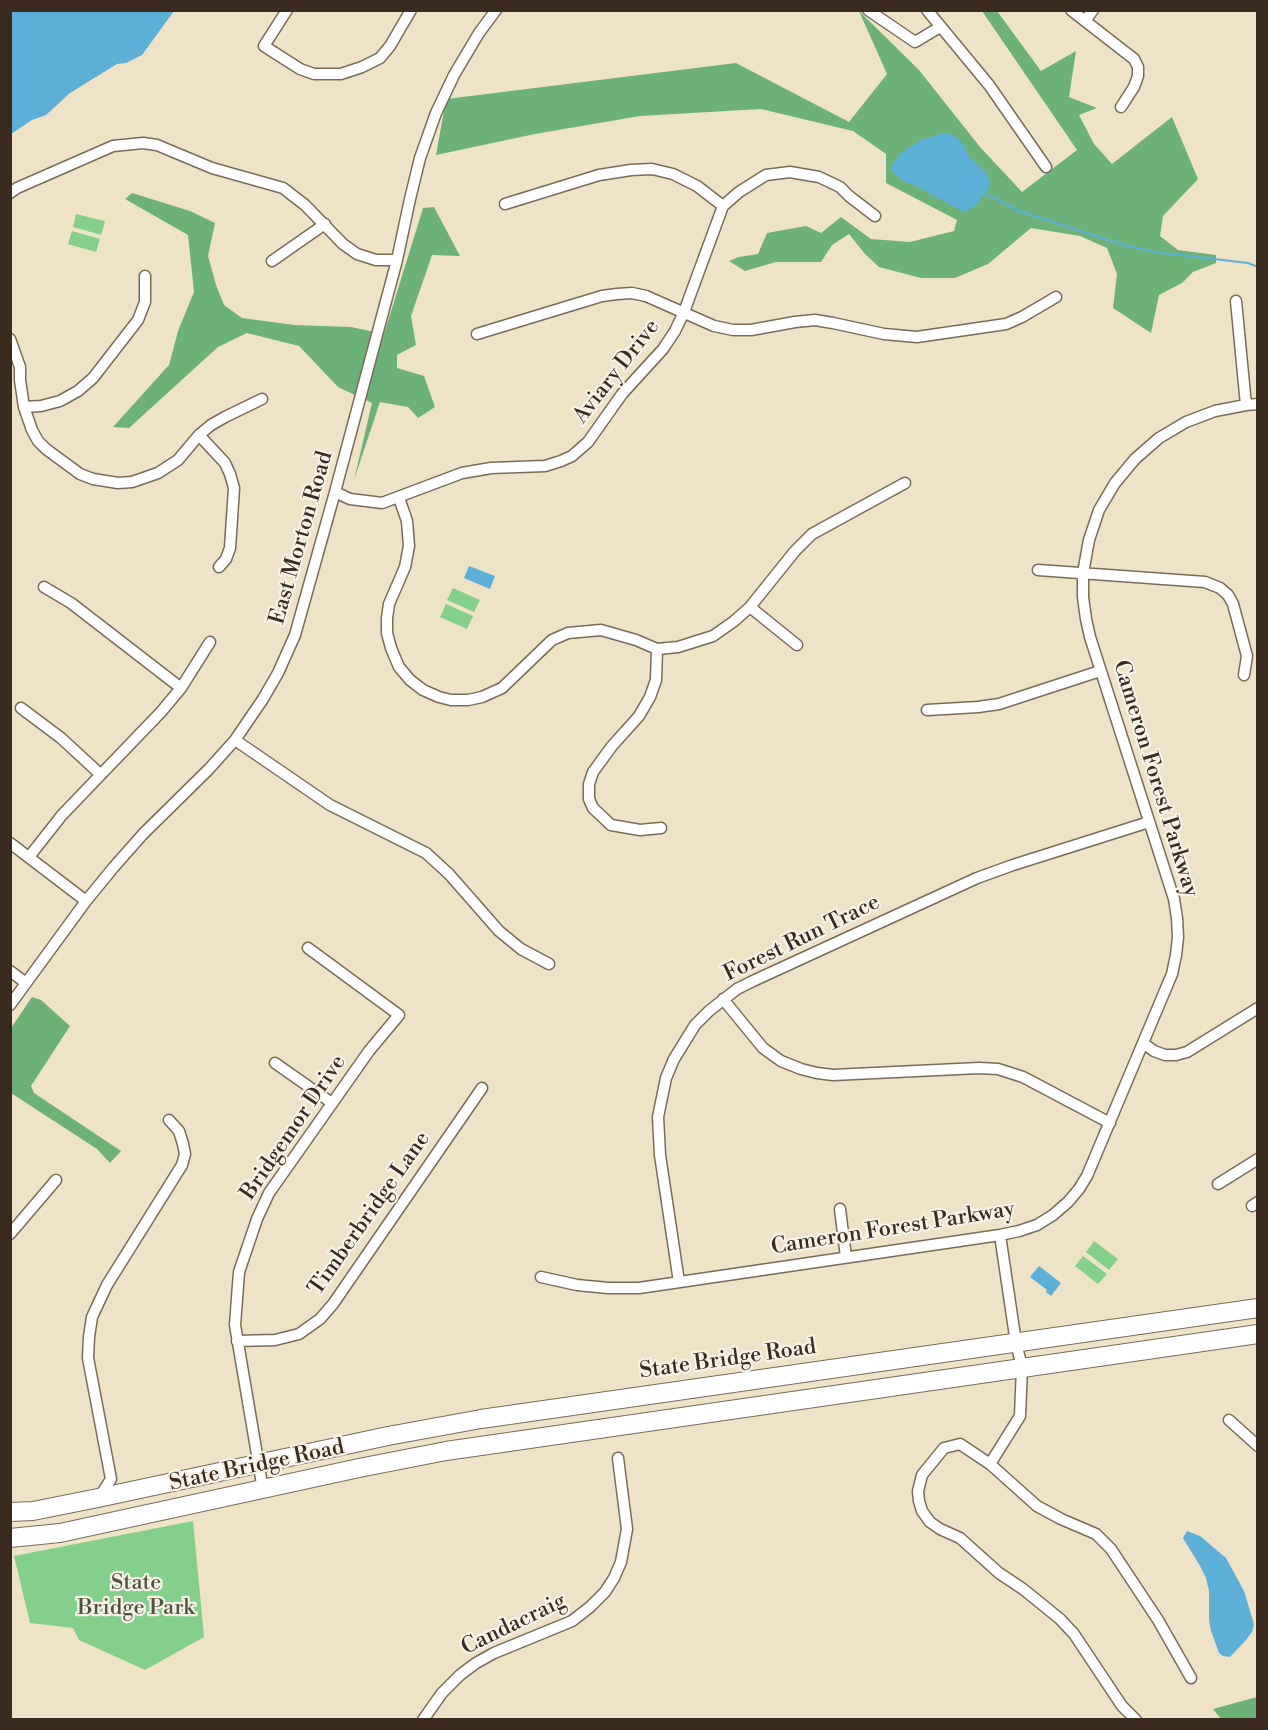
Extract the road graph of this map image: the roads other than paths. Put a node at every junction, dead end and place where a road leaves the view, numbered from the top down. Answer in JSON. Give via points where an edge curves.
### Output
{"nodes":[{"id":1,"x":287,"y":10,"type":"edge"},
{"id":2,"x":411,"y":10,"type":"edge"},
{"id":3,"x":496,"y":10,"type":"edge"},
{"id":4,"x":868,"y":10,"type":"edge"},
{"id":5,"x":927,"y":10,"type":"edge"},
{"id":6,"x":1071,"y":10,"type":"edge"},
{"id":7,"x":1093,"y":10,"type":"edge"},
{"id":8,"x":1084,"y":21,"type":"junction"},
{"id":9,"x":940,"y":27,"type":"junction"},
{"id":10,"x":1121,"y":107,"type":"dead end"},
{"id":11,"x":1046,"y":167,"type":"dead end"},
{"id":12,"x":10,"y":193,"type":"edge"},
{"id":13,"x":505,"y":204,"type":"dead end"},
{"id":14,"x":723,"y":206,"type":"junction"},
{"id":15,"x":875,"y":216,"type":"dead end"},
{"id":16,"x":325,"y":224,"type":"junction"},
{"id":17,"x":398,"y":260,"type":"junction"},
{"id":18,"x":272,"y":261,"type":"dead end"},
{"id":19,"x":145,"y":276,"type":"dead end"},
{"id":20,"x":1056,"y":297,"type":"dead end"},
{"id":21,"x":1236,"y":301,"type":"dead end"},
{"id":22,"x":684,"y":312,"type":"junction"},
{"id":23,"x":477,"y":334,"type":"dead end"},
{"id":24,"x":10,"y":339,"type":"edge"},
{"id":25,"x":262,"y":399,"type":"dead end"},
{"id":26,"x":1252,"y":404,"type":"edge"},
{"id":27,"x":24,"y":407,"type":"junction"},
{"id":28,"x":200,"y":435,"type":"junction"},
{"id":29,"x":905,"y":483,"type":"dead end"},
{"id":30,"x":335,"y":492,"type":"junction"},
{"id":31,"x":399,"y":498,"type":"junction"},
{"id":32,"x":219,"y":567,"type":"dead end"},
{"id":33,"x":1038,"y":570,"type":"dead end"},
{"id":34,"x":1083,"y":573,"type":"junction"},
{"id":35,"x":44,"y":587,"type":"dead end"},
{"id":36,"x":750,"y":607,"type":"junction"},
{"id":37,"x":210,"y":642,"type":"dead end"},
{"id":38,"x":797,"y":645,"type":"dead end"},
{"id":39,"x":657,"y":649,"type":"junction"},
{"id":40,"x":1100,"y":671,"type":"junction"},
{"id":41,"x":1244,"y":675,"type":"dead end"},
{"id":42,"x":181,"y":688,"type":"junction"},
{"id":43,"x":21,"y":708,"type":"dead end"},
{"id":44,"x":927,"y":710,"type":"dead end"},
{"id":45,"x":236,"y":740,"type":"junction"},
{"id":46,"x":100,"y":774,"type":"junction"},
{"id":47,"x":1149,"y":822,"type":"junction"},
{"id":48,"x":661,"y":828,"type":"dead end"},
{"id":49,"x":10,"y":843,"type":"edge"},
{"id":50,"x":29,"y":857,"type":"junction"},
{"id":51,"x":86,"y":901,"type":"junction"},
{"id":52,"x":308,"y":948,"type":"dead end"},
{"id":53,"x":549,"y":964,"type":"dead end"},
{"id":54,"x":10,"y":971,"type":"edge"},
{"id":55,"x":26,"y":983,"type":"junction"},
{"id":56,"x":723,"y":999,"type":"junction"},
{"id":57,"x":10,"y":1005,"type":"edge"},
{"id":58,"x":1257,"y":1008,"type":"edge"},
{"id":59,"x":1143,"y":1043,"type":"junction"},
{"id":60,"x":275,"y":1064,"type":"dead end"},
{"id":61,"x":482,"y":1088,"type":"dead end"},
{"id":62,"x":332,"y":1104,"type":"junction"},
{"id":63,"x":169,"y":1120,"type":"dead end"},
{"id":64,"x":1110,"y":1123,"type":"junction"},
{"id":65,"x":1257,"y":1159,"type":"edge"},
{"id":66,"x":56,"y":1180,"type":"dead end"},
{"id":67,"x":1218,"y":1184,"type":"dead end"},
{"id":68,"x":840,"y":1209,"type":"dead end"},
{"id":69,"x":10,"y":1234,"type":"edge"},
{"id":70,"x":1000,"y":1234,"type":"junction"},
{"id":71,"x":846,"y":1257,"type":"junction"},
{"id":72,"x":541,"y":1277,"type":"dead end"},
{"id":73,"x":679,"y":1282,"type":"junction"},
{"id":74,"x":1257,"y":1308,"type":"edge"},
{"id":75,"x":1257,"y":1334,"type":"edge"},
{"id":76,"x":237,"y":1341,"type":"junction"},
{"id":77,"x":1016,"y":1343,"type":"junction"},
{"id":78,"x":1022,"y":1373,"type":"junction"},
{"id":79,"x":1229,"y":1420,"type":"dead end"},
{"id":80,"x":1257,"y":1446,"type":"edge"},
{"id":81,"x":618,"y":1458,"type":"dead end"},
{"id":82,"x":258,"y":1464,"type":"junction"},
{"id":83,"x":990,"y":1464,"type":"junction"},
{"id":84,"x":207,"y":1475,"type":"junction"},
{"id":85,"x":116,"y":1481,"type":"junction"},
{"id":86,"x":263,"y":1490,"type":"junction"},
{"id":87,"x":98,"y":1498,"type":"junction"},
{"id":88,"x":10,"y":1512,"type":"edge"},
{"id":89,"x":10,"y":1538,"type":"edge"},
{"id":90,"x":1191,"y":1678,"type":"dead end"},
{"id":91,"x":423,"y":1719,"type":"edge"},
{"id":92,"x":1136,"y":1719,"type":"edge"}],
"edges":[{"from":1,"to":2,"type":"street","via":[[264,46],[300,69],[314,74],[341,74],[380,58]]},
{"from":3,"to":17,"type":"street","name":"East Morton Road","via":[[454,75],[436,113],[420,158]]},
{"from":4,"to":9,"type":"street","via":[[915,42]]},
{"from":5,"to":9,"type":"street"},
{"from":6,"to":8,"type":"street"},
{"from":7,"to":8,"type":"street"},
{"from":8,"to":10,"type":"street","via":[[1134,59],[1138,67],[1134,87]]},
{"from":9,"to":11,"type":"street","via":[[989,85]]},
{"from":12,"to":16,"type":"street","via":[[113,146],[157,144],[212,168],[283,188]]},
{"from":13,"to":14,"type":"street","via":[[599,175],[652,170],[673,174],[697,186]]},
{"from":14,"to":15,"type":"street","via":[[766,175],[790,172],[819,177],[840,187]]},
{"from":14,"to":22,"type":"street","name":"Aviary Drive"},
{"from":16,"to":17,"type":"street","via":[[357,254],[376,260]]},
{"from":16,"to":18,"type":"street"},
{"from":17,"to":30,"type":"street","name":"East Morton Road"},
{"from":19,"to":27,"type":"street","via":[[145,302],[138,320],[93,378],[60,401]]},
{"from":20,"to":22,"type":"street","via":[[1006,324],[917,337],[815,320],[733,330]]},
{"from":21,"to":26,"type":"street"},
{"from":22,"to":23,"type":"street","via":[[646,296],[616,294]]},
{"from":22,"to":31,"type":"street","name":"Aviary Drive","via":[[663,349],[622,394],[588,442],[572,456],[545,466],[462,473]]},
{"from":24,"to":27,"type":"street","via":[[20,367]]},
{"from":25,"to":28,"type":"street","via":[[225,417]]},
{"from":26,"to":34,"type":"street","name":"Cameron Forest Parkway","via":[[1186,422],[1158,438],[1135,459],[1099,510]]},
{"from":27,"to":28,"type":"street","via":[[32,430],[46,449],[80,474],[105,482],[132,482],[158,473],[178,460]]},
{"from":28,"to":32,"type":"street","via":[[225,463],[234,488],[230,548]]},
{"from":29,"to":36,"type":"street","via":[[812,534]]},
{"from":30,"to":31,"type":"street","name":"Aviary Drive","via":[[350,499],[382,503]]},
{"from":30,"to":45,"type":"street","name":"East Morton Road","via":[[291,645]]},
{"from":31,"to":39,"type":"street","via":[[407,521],[409,546],[405,567],[389,604],[387,633],[399,667],[423,690],[451,700],[482,697],[501,688],[552,640],[568,633],[601,630]]},
{"from":33,"to":34,"type":"street"},
{"from":34,"to":40,"type":"street","name":"Cameron Forest Parkway","via":[[1086,619]]},
{"from":34,"to":41,"type":"street","via":[[1205,582],[1220,588],[1233,604],[1239,625],[1247,656]]},
{"from":35,"to":42,"type":"street","via":[[71,603]]},
{"from":36,"to":38,"type":"street"},
{"from":36,"to":39,"type":"street","via":[[713,636]]},
{"from":37,"to":42,"type":"street"},
{"from":39,"to":48,"type":"street","via":[[656,680],[650,697],[593,772],[589,799],[611,825],[640,830]]},
{"from":40,"to":44,"type":"street","via":[[999,704]]},
{"from":40,"to":47,"type":"street","name":"Cameron Forest Parkway"},
{"from":42,"to":46,"type":"street"},
{"from":43,"to":46,"type":"street"},
{"from":45,"to":51,"type":"street","name":"East Morton Road","via":[[143,834]]},
{"from":45,"to":53,"type":"street","via":[[330,805],[426,853],[500,931],[521,949]]},
{"from":46,"to":50,"type":"street"},
{"from":47,"to":56,"type":"street","name":"Forest Run Trace","via":[[977,878],[753,981]]},
{"from":47,"to":59,"type":"street","name":"Cameron Forest Parkway","via":[[1174,899],[1178,937],[1172,974]]},
{"from":49,"to":50,"type":"street"},
{"from":50,"to":51,"type":"street"},
{"from":51,"to":55,"type":"street","name":"East Morton Road"},
{"from":52,"to":62,"type":"street","name":"Bridgemor Drive","via":[[399,1015]]},
{"from":54,"to":55,"type":"street"},
{"from":55,"to":57,"type":"street","name":"East Morton Road"},
{"from":56,"to":64,"type":"street","via":[[764,1048],[801,1069],[833,1075],[998,1069],[1023,1077]]},
{"from":56,"to":73,"type":"street","name":"Forest Run Trace","via":[[695,1025],[674,1059],[653,1139]]},
{"from":58,"to":59,"type":"street","via":[[1188,1052],[1165,1055]]},
{"from":59,"to":64,"type":"street","name":"Cameron Forest Parkway"},
{"from":60,"to":62,"type":"street"},
{"from":61,"to":76,"type":"street","name":"Timberbridge Lane","via":[[320,1319],[299,1334],[275,1340]]},
{"from":62,"to":76,"type":"street","name":"Bridgemor Drive","via":[[270,1193],[257,1219],[239,1272]]},
{"from":63,"to":85,"type":"street","via":[[179,1131],[183,1144],[182,1165],[107,1285],[92,1317],[88,1337],[88,1359]]},
{"from":64,"to":70,"type":"street","name":"Cameron Forest Parkway","via":[[1087,1176],[1068,1202],[1036,1225]]},
{"from":65,"to":67,"type":"street"},
{"from":66,"to":69,"type":"street"},
{"from":68,"to":71,"type":"street"},
{"from":70,"to":71,"type":"street","name":"Cameron Forest Parkway"},
{"from":70,"to":77,"type":"street"},
{"from":71,"to":73,"type":"street","name":"Cameron Forest Parkway"},
{"from":72,"to":73,"type":"street","name":"Cameron Forest Parkway","via":[[577,1286],[608,1288]]},
{"from":74,"to":77,"type":"highway","name":"State Bridge Road"},
{"from":75,"to":78,"type":"highway","name":"State Bridge Road"},
{"from":76,"to":82,"type":"street","name":"Bridgemor Drive"},
{"from":77,"to":78,"type":"street"},
{"from":77,"to":82,"type":"highway","name":"State Bridge Road","via":[[481,1419]]},
{"from":78,"to":83,"type":"street","via":[[1020,1416]]},
{"from":78,"to":86,"type":"highway","name":"State Bridge Road","via":[[942,1379],[446,1451]]},
{"from":79,"to":80,"type":"street"},
{"from":81,"to":91,"type":"street","name":"Candacraig","via":[[627,1529],[621,1562],[605,1592],[572,1621],[476,1662],[442,1693]]},
{"from":82,"to":84,"type":"highway","name":"State Bridge Road"},
{"from":82,"to":86,"type":"street","name":"Bridgemor Drive"},
{"from":83,"to":90,"type":"street","via":[[1037,1506],[1096,1534],[1111,1549]]},
{"from":83,"to":92,"type":"street","via":[[960,1444],[944,1448],[922,1475],[918,1491],[922,1511],[930,1522],[960,1538],[1060,1619],[1122,1706]]},
{"from":84,"to":85,"type":"highway","name":"State Bridge Road","via":[[187,1473],[128,1485]]},
{"from":84,"to":87,"type":"highway","name":"State Bridge Road"},
{"from":85,"to":87,"type":"street"},
{"from":86,"to":89,"type":"highway","name":"State Bridge Road","via":[[60,1533]]},
{"from":87,"to":88,"type":"highway","name":"State Bridge Road"}]}
